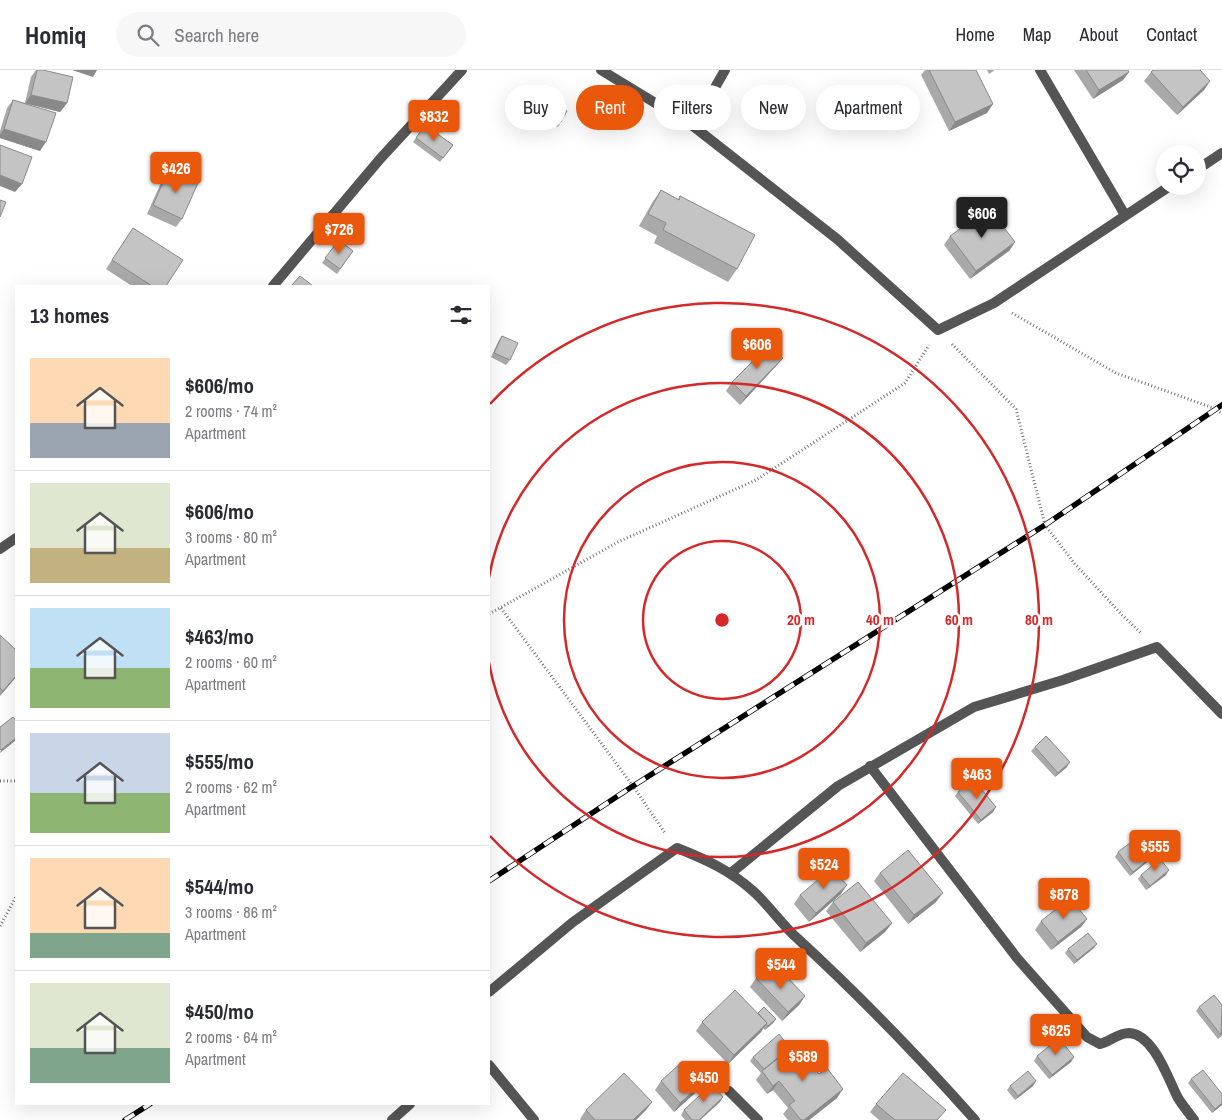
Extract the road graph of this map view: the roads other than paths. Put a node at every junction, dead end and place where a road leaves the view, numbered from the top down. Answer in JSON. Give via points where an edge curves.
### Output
{"nodes":[{"id":1,"x":462,"y":70,"type":"edge"},
{"id":2,"x":601,"y":70,"type":"edge"},
{"id":3,"x":725,"y":70,"type":"edge"},
{"id":4,"x":1040,"y":70,"type":"edge"},
{"id":5,"x":716,"y":85,"type":"edge"},
{"id":6,"x":654,"y":102,"type":"edge"},
{"id":7,"x":698,"y":130,"type":"edge"},
{"id":8,"x":1222,"y":153,"type":"edge"},
{"id":9,"x":1206,"y":164,"type":"edge"},
{"id":10,"x":1156,"y":195,"type":"edge"},
{"id":11,"x":1125,"y":215,"type":"junction"},
{"id":12,"x":274,"y":285,"type":"edge"},
{"id":13,"x":15,"y":539,"type":"edge"},
{"id":14,"x":0,"y":549,"type":"edge"},
{"id":15,"x":1222,"y":714,"type":"edge"},
{"id":16,"x":870,"y":766,"type":"junction"},
{"id":17,"x":731,"y":873,"type":"junction"},
{"id":18,"x":490,"y":991,"type":"edge"},
{"id":19,"x":490,"y":1066,"type":"edge"},
{"id":20,"x":729,"y":1091,"type":"dead end"},
{"id":21,"x":409,"y":1105,"type":"edge"},
{"id":22,"x":392,"y":1120,"type":"edge"},
{"id":23,"x":534,"y":1120,"type":"edge"},
{"id":24,"x":758,"y":1120,"type":"edge"},
{"id":25,"x":975,"y":1120,"type":"edge"},
{"id":26,"x":1194,"y":1120,"type":"edge"}],
"edges":[{"from":1,"to":12,"type":"street","via":[[380,159]]},
{"from":2,"to":6,"type":"street"},
{"from":3,"to":5,"type":"street"},
{"from":4,"to":11,"type":"street"},
{"from":7,"to":11,"type":"street","via":[[837,239],[938,330],[994,302]]},
{"from":8,"to":9,"type":"street"},
{"from":10,"to":11,"type":"street"},
{"from":13,"to":14,"type":"street"},
{"from":15,"to":16,"type":"street","via":[[1157,648],[974,706]]},
{"from":16,"to":17,"type":"street","via":[[838,786]]},
{"from":16,"to":26,"type":"street","via":[[1017,958],[1087,1037],[1100,1044],[1132,1033],[1143,1040],[1158,1056],[1178,1098]]},
{"from":17,"to":18,"type":"street","via":[[678,848],[573,922]]},
{"from":17,"to":25,"type":"street","via":[[837,975]]},
{"from":19,"to":23,"type":"street"},
{"from":20,"to":24,"type":"street"},
{"from":21,"to":22,"type":"street"}]}
